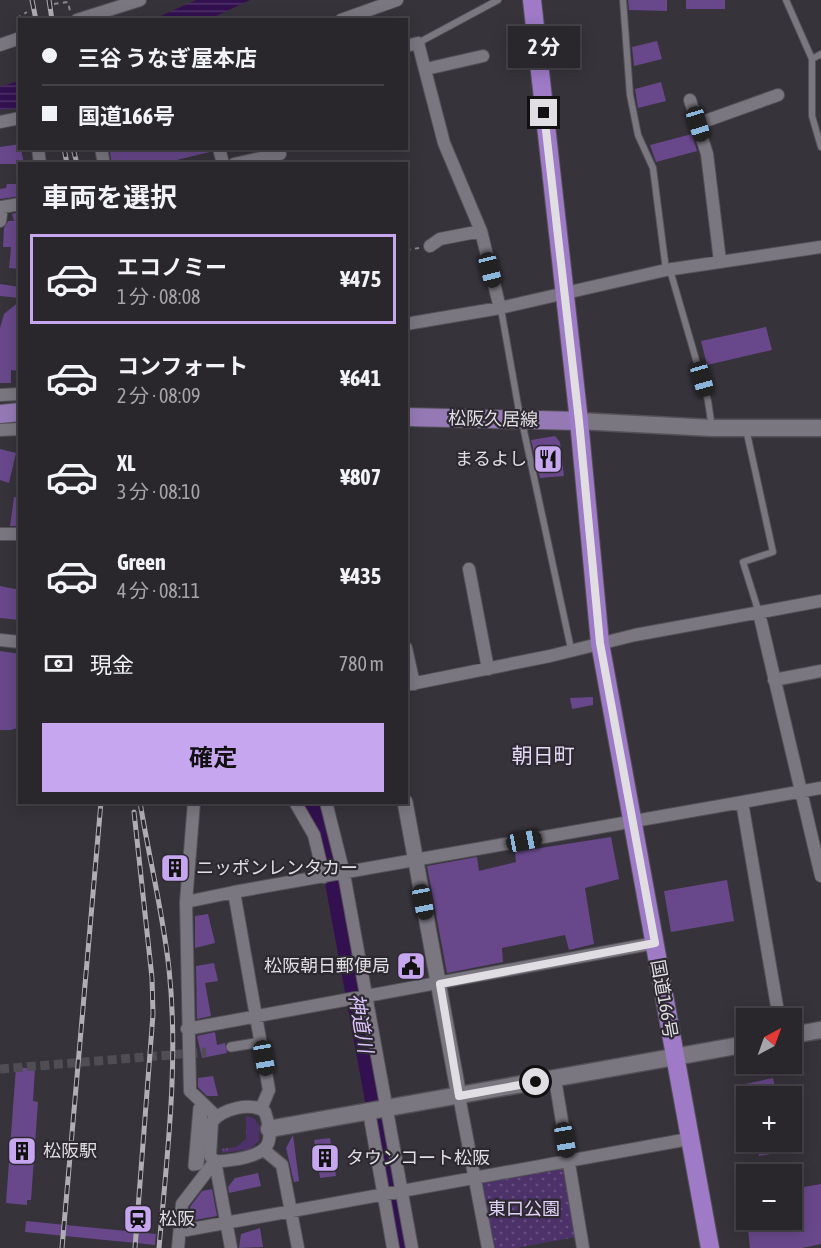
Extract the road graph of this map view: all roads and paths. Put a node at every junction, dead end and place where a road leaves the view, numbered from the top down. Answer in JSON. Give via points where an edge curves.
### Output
{"nodes":[{"id":1,"x":140,"y":0,"type":"edge"},
{"id":2,"x":396,"y":0,"type":"edge"},
{"id":3,"x":498,"y":0,"type":"edge"},
{"id":4,"x":532,"y":0,"type":"edge"},
{"id":5,"x":623,"y":0,"type":"edge"},
{"id":6,"x":786,"y":0,"type":"edge"},
{"id":7,"x":68,"y":2,"type":"dead end"},
{"id":8,"x":54,"y":4,"type":"dead end"},
{"id":9,"x":27,"y":12,"type":"dead end"},
{"id":10,"x":20,"y":18,"type":"edge"},
{"id":11,"x":83,"y":18,"type":"edge"},
{"id":12,"x":346,"y":18,"type":"edge"},
{"id":13,"x":18,"y":39,"type":"edge"},
{"id":14,"x":0,"y":45,"type":"edge"},
{"id":15,"x":412,"y":45,"type":"edge"},
{"id":16,"x":821,"y":54,"type":"edge"},
{"id":17,"x":483,"y":56,"type":"dead end"},
{"id":18,"x":812,"y":59,"type":"junction"},
{"id":19,"x":426,"y":69,"type":"junction"},
{"id":20,"x":778,"y":95,"type":"dead end"},
{"id":21,"x":690,"y":100,"type":"dead end"},
{"id":22,"x":18,"y":118,"type":"edge"},
{"id":23,"x":0,"y":122,"type":"edge"},
{"id":24,"x":698,"y":124,"type":"junction"},
{"id":25,"x":821,"y":147,"type":"edge"},
{"id":26,"x":281,"y":155,"type":"edge"},
{"id":27,"x":244,"y":162,"type":"edge"},
{"id":28,"x":18,"y":204,"type":"edge"},
{"id":29,"x":0,"y":221,"type":"edge"},
{"id":30,"x":481,"y":231,"type":"junction"},
{"id":31,"x":430,"y":246,"type":"dead end"},
{"id":32,"x":821,"y":247,"type":"edge"},
{"id":33,"x":720,"y":261,"type":"junction"},
{"id":34,"x":668,"y":269,"type":"junction"},
{"id":35,"x":564,"y":293,"type":"junction"},
{"id":36,"x":500,"y":308,"type":"junction"},
{"id":37,"x":408,"y":324,"type":"edge"},
{"id":38,"x":18,"y":394,"type":"edge"},
{"id":39,"x":0,"y":395,"type":"edge"},
{"id":40,"x":519,"y":411,"type":"dead end"},
{"id":41,"x":18,"y":412,"type":"edge"},
{"id":42,"x":0,"y":414,"type":"edge"},
{"id":43,"x":408,"y":417,"type":"edge"},
{"id":44,"x":579,"y":421,"type":"junction"},
{"id":45,"x":712,"y":428,"type":"junction"},
{"id":46,"x":746,"y":428,"type":"junction"},
{"id":47,"x":821,"y":428,"type":"edge"},
{"id":48,"x":18,"y":429,"type":"edge"},
{"id":49,"x":0,"y":430,"type":"edge"},
{"id":50,"x":524,"y":431,"type":"dead end"},
{"id":51,"x":0,"y":534,"type":"edge"},
{"id":52,"x":18,"y":534,"type":"edge"},
{"id":53,"x":469,"y":569,"type":"dead end"},
{"id":54,"x":821,"y":601,"type":"edge"},
{"id":55,"x":759,"y":613,"type":"junction"},
{"id":56,"x":0,"y":640,"type":"edge"},
{"id":57,"x":18,"y":642,"type":"edge"},
{"id":58,"x":600,"y":643,"type":"junction"},
{"id":59,"x":570,"y":649,"type":"junction"},
{"id":60,"x":408,"y":666,"type":"edge"},
{"id":61,"x":488,"y":669,"type":"junction"},
{"id":62,"x":821,"y":671,"type":"edge"},
{"id":63,"x":774,"y":680,"type":"junction"},
{"id":64,"x":410,"y":685,"type":"edge"},
{"id":65,"x":821,"y":788,"type":"edge"},
{"id":66,"x":801,"y":791,"type":"junction"},
{"id":67,"x":742,"y":802,"type":"junction"},
{"id":68,"x":194,"y":804,"type":"edge"},
{"id":69,"x":296,"y":804,"type":"edge"},
{"id":70,"x":326,"y":804,"type":"edge"},
{"id":71,"x":405,"y":804,"type":"edge"},
{"id":72,"x":633,"y":821,"type":"junction"},
{"id":73,"x":415,"y":861,"type":"junction"},
{"id":74,"x":334,"y":875,"type":"junction"},
{"id":75,"x":821,"y":876,"type":"edge"},
{"id":76,"x":234,"y":892,"type":"junction"},
{"id":77,"x":186,"y":902,"type":"junction"},
{"id":78,"x":655,"y":943,"type":"junction"},
{"id":79,"x":440,"y":984,"type":"junction"},
{"id":80,"x":360,"y":997,"type":"junction"},
{"id":81,"x":777,"y":1008,"type":"edge"},
{"id":82,"x":256,"y":1015,"type":"junction"},
{"id":83,"x":187,"y":1029,"type":"junction"},
{"id":84,"x":821,"y":1030,"type":"edge"},
{"id":85,"x":802,"y":1033,"type":"edge"},
{"id":86,"x":261,"y":1042,"type":"junction"},
{"id":87,"x":736,"y":1046,"type":"edge"},
{"id":88,"x":231,"y":1047,"type":"dead end"},
{"id":89,"x":674,"y":1059,"type":"junction"},
{"id":90,"x":555,"y":1078,"type":"junction"},
{"id":91,"x":459,"y":1096,"type":"junction"},
{"id":92,"x":198,"y":1108,"type":"joint"},
{"id":93,"x":261,"y":1109,"type":"junction"},
{"id":94,"x":386,"y":1110,"type":"junction"},
{"id":95,"x":369,"y":1112,"type":"junction"},
{"id":96,"x":216,"y":1116,"type":"junction"},
{"id":97,"x":269,"y":1129,"type":"junction"},
{"id":98,"x":689,"y":1139,"type":"junction"},
{"id":99,"x":264,"y":1150,"type":"junction"},
{"id":100,"x":568,"y":1160,"type":"junction"},
{"id":101,"x":215,"y":1161,"type":"junction"},
{"id":102,"x":475,"y":1177,"type":"junction"},
{"id":103,"x":400,"y":1191,"type":"junction"},
{"id":104,"x":383,"y":1194,"type":"junction"},
{"id":105,"x":291,"y":1212,"type":"junction"},
{"id":106,"x":226,"y":1223,"type":"junction"},
{"id":107,"x":181,"y":1231,"type":"junction"},
{"id":108,"x":178,"y":1248,"type":"edge"},
{"id":109,"x":231,"y":1248,"type":"edge"},
{"id":110,"x":298,"y":1248,"type":"edge"},
{"id":111,"x":393,"y":1248,"type":"edge"},
{"id":112,"x":412,"y":1248,"type":"edge"},
{"id":113,"x":488,"y":1248,"type":"edge"},
{"id":114,"x":583,"y":1248,"type":"edge"},
{"id":115,"x":710,"y":1248,"type":"edge"}],
"edges":[{"from":1,"to":11,"type":"street"},
{"from":2,"to":12,"type":"street"},
{"from":3,"to":15,"type":"lane"},
{"from":4,"to":35,"type":"highway","name":"国道166号"},
{"from":5,"to":34,"type":"lane","via":[[630,95],[638,135],[653,168]]},
{"from":6,"to":18,"type":"lane"},
{"from":7,"to":8,"type":"path"},
{"from":9,"to":10,"type":"path"},
{"from":13,"to":14,"type":"street"},
{"from":15,"to":19,"type":"street"},
{"from":16,"to":18,"type":"lane"},
{"from":17,"to":19,"type":"street"},
{"from":18,"to":25,"type":"lane","via":[[812,116]]},
{"from":19,"to":30,"type":"street","via":[[444,143]]},
{"from":20,"to":24,"type":"street"},
{"from":21,"to":24,"type":"street"},
{"from":22,"to":23,"type":"street"},
{"from":24,"to":33,"type":"street","via":[[707,154]]},
{"from":26,"to":27,"type":"street"},
{"from":28,"to":29,"type":"street","via":[[2,207]]},
{"from":30,"to":31,"type":"street","via":[[440,239]]},
{"from":30,"to":36,"type":"street"},
{"from":32,"to":33,"type":"street"},
{"from":33,"to":34,"type":"street"},
{"from":34,"to":35,"type":"street"},
{"from":34,"to":45,"type":"lane","via":[[708,401]]},
{"from":35,"to":36,"type":"street"},
{"from":35,"to":44,"type":"highway","name":"国道166号"},
{"from":36,"to":37,"type":"street"},
{"from":36,"to":40,"type":"lane"},
{"from":38,"to":39,"type":"street"},
{"from":41,"to":42,"type":"main road"},
{"from":43,"to":44,"type":"main road","name":"松阪久居線"},
{"from":44,"to":45,"type":"main road"},
{"from":44,"to":58,"type":"highway","name":"国道166号"},
{"from":45,"to":46,"type":"main road"},
{"from":46,"to":47,"type":"main road"},
{"from":46,"to":55,"type":"lane","via":[[773,552],[743,562]]},
{"from":48,"to":49,"type":"street"},
{"from":50,"to":59,"type":"lane"},
{"from":51,"to":52,"type":"street"},
{"from":53,"to":61,"type":"street"},
{"from":54,"to":55,"type":"street"},
{"from":55,"to":58,"type":"street"},
{"from":55,"to":63,"type":"street"},
{"from":56,"to":57,"type":"street"},
{"from":58,"to":59,"type":"street"},
{"from":58,"to":72,"type":"highway","name":"国道166号"},
{"from":59,"to":61,"type":"street"},
{"from":60,"to":64,"type":"street"},
{"from":61,"to":64,"type":"street"},
{"from":62,"to":63,"type":"street"},
{"from":63,"to":66,"type":"street"},
{"from":65,"to":66,"type":"street"},
{"from":66,"to":67,"type":"street"},
{"from":66,"to":75,"type":"street"},
{"from":67,"to":72,"type":"street"},
{"from":67,"to":81,"type":"street"},
{"from":68,"to":77,"type":"street"},
{"from":69,"to":74,"type":"street"},
{"from":70,"to":74,"type":"street"},
{"from":71,"to":73,"type":"street"},
{"from":72,"to":73,"type":"street"},
{"from":72,"to":78,"type":"highway","name":"国道166号"},
{"from":73,"to":74,"type":"street"},
{"from":73,"to":79,"type":"street"},
{"from":74,"to":76,"type":"street"},
{"from":74,"to":80,"type":"street"},
{"from":76,"to":77,"type":"street"},
{"from":76,"to":82,"type":"street"},
{"from":77,"to":83,"type":"street"},
{"from":78,"to":79,"type":"street"},
{"from":78,"to":89,"type":"highway","name":"国道166号"},
{"from":79,"to":80,"type":"street"},
{"from":79,"to":91,"type":"street"},
{"from":80,"to":82,"type":"street"},
{"from":80,"to":94,"type":"street"},
{"from":82,"to":83,"type":"street"},
{"from":82,"to":86,"type":"street"},
{"from":83,"to":96,"type":"street","via":[[190,1091]]},
{"from":84,"to":85,"type":"main road"},
{"from":86,"to":88,"type":"street"},
{"from":86,"to":93,"type":"street","via":[[269,1090]]},
{"from":87,"to":89,"type":"main road"},
{"from":89,"to":90,"type":"main road"},
{"from":89,"to":98,"type":"highway","name":"国道166号"},
{"from":90,"to":91,"type":"main road"},
{"from":90,"to":100,"type":"street"},
{"from":91,"to":94,"type":"main road"},
{"from":91,"to":102,"type":"street"},
{"from":92,"to":92,"type":"street","via":[[197,1120],[194,1166],[199,1165],[203,1113]]},
{"from":93,"to":96,"type":"street","via":[[252,1107]]},
{"from":93,"to":97,"type":"street"},
{"from":94,"to":95,"type":"main road"},
{"from":94,"to":103,"type":"street"},
{"from":95,"to":97,"type":"main road"},
{"from":95,"to":104,"type":"street"},
{"from":96,"to":101,"type":"street","via":[[212,1122],[210,1156]]},
{"from":97,"to":99,"type":"street"},
{"from":98,"to":100,"type":"street"},
{"from":98,"to":115,"type":"highway","name":"国道166号"},
{"from":99,"to":101,"type":"street","via":[[256,1155]]},
{"from":99,"to":105,"type":"street","via":[[282,1166]]},
{"from":100,"to":102,"type":"street"},
{"from":100,"to":114,"type":"street"},
{"from":101,"to":106,"type":"street"},
{"from":101,"to":107,"type":"street","via":[[182,1204]]},
{"from":102,"to":103,"type":"street"},
{"from":102,"to":113,"type":"street"},
{"from":103,"to":104,"type":"street"},
{"from":103,"to":112,"type":"street"},
{"from":104,"to":105,"type":"street"},
{"from":104,"to":111,"type":"street"},
{"from":105,"to":106,"type":"street"},
{"from":105,"to":110,"type":"street"},
{"from":106,"to":107,"type":"street"},
{"from":106,"to":109,"type":"street"},
{"from":107,"to":108,"type":"street"}]}
